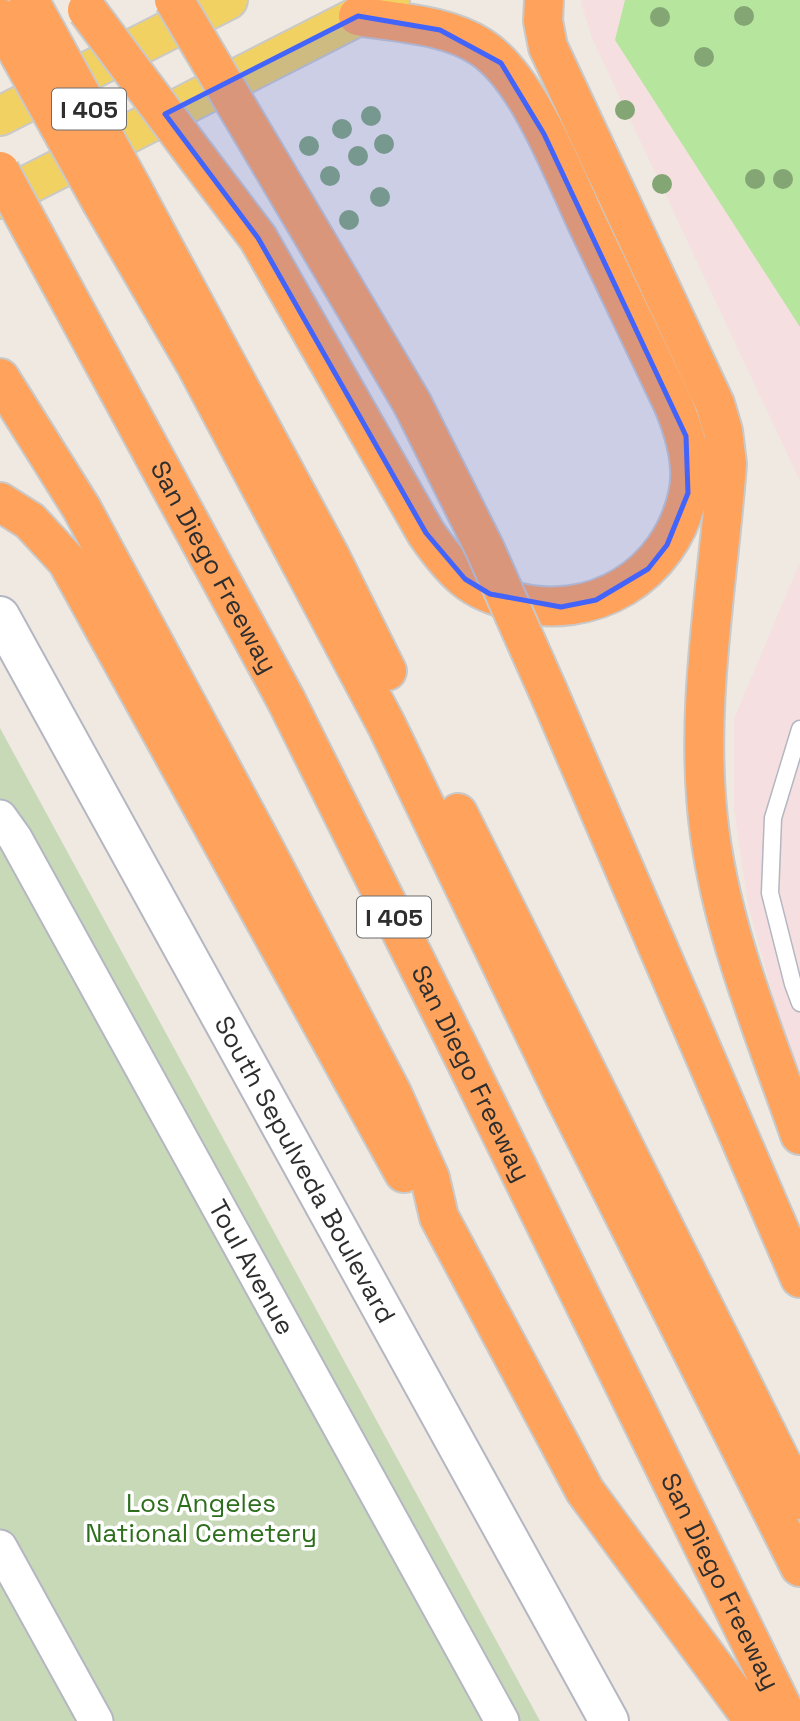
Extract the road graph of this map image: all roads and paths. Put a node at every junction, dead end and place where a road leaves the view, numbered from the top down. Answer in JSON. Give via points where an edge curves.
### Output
{"nodes":[{"id":1,"x":174,"y":0,"type":"edge"},
{"id":2,"x":228,"y":0,"type":"edge"},
{"id":3,"x":544,"y":0,"type":"edge"},
{"id":4,"x":83,"y":5,"type":"edge"},
{"id":5,"x":374,"y":8,"type":"edge"},
{"id":6,"x":22,"y":23,"type":"edge"},
{"id":7,"x":0,"y":116,"type":"edge"},
{"id":8,"x":0,"y":171,"type":"edge"},
{"id":9,"x":117,"y":195,"type":"junction"},
{"id":10,"x":0,"y":199,"type":"edge"},
{"id":11,"x":0,"y":378,"type":"edge"},
{"id":12,"x":0,"y":502,"type":"edge"},
{"id":13,"x":0,"y":617,"type":"edge"},
{"id":14,"x":800,"y":729,"type":"edge"},
{"id":15,"x":0,"y":817,"type":"edge"},
{"id":16,"x":800,"y":1003,"type":"edge"},
{"id":17,"x":800,"y":1135,"type":"edge"},
{"id":18,"x":439,"y":1217,"type":"junction"},
{"id":19,"x":800,"y":1278,"type":"edge"},
{"id":20,"x":800,"y":1500,"type":"edge"},
{"id":21,"x":0,"y":1547,"type":"edge"},
{"id":22,"x":800,"y":1567,"type":"edge"},
{"id":23,"x":96,"y":1721,"type":"edge"},
{"id":24,"x":502,"y":1721,"type":"edge"},
{"id":25,"x":608,"y":1721,"type":"edge"},
{"id":26,"x":754,"y":1721,"type":"edge"},
{"id":27,"x":789,"y":1721,"type":"edge"}],
"edges":[{"from":1,"to":19,"type":"highway","bridge":true,"via":[[412,402],[484,547]]},
{"from":2,"to":7,"type":"main road"},
{"from":3,"to":17,"type":"highway","via":[[548,47],[715,404],[723,431],[727,464],[704,713],[710,835],[737,952]]},
{"from":4,"to":5,"type":"highway","bridge":true,"via":[[258,237],[438,550],[465,579],[490,594],[532,606],[561,607],[596,600],[625,587],[648,569],[667,545],[688,493],[686,436],[544,134],[501,62],[480,47]]},
{"from":5,"to":10,"type":"main road"},
{"from":6,"to":9,"type":"highway","number":"I 405","bridge":true},
{"from":8,"to":27,"type":"highway","name":"San Diego Freeway","number":"I 405","bridge":true,"via":[[286,700]]},
{"from":9,"to":20,"type":"highway","number":"I 405","via":[[330,556]]},
{"from":9,"to":22,"type":"highway","via":[[196,365],[387,726],[564,1095]]},
{"from":11,"to":18,"type":"highway","via":[[82,509],[262,844],[392,1093],[430,1178]]},
{"from":12,"to":18,"type":"highway","via":[[30,521],[67,561],[391,1151],[412,1188]]},
{"from":13,"to":25,"type":"main road","name":"South Sepulveda Boulevard"},
{"from":14,"to":16,"type":"lane","via":[[772,818],[770,893]]},
{"from":15,"to":24,"type":"street","name":"Toul Avenue"},
{"from":18,"to":26,"type":"highway","via":[[585,1491]]},
{"from":21,"to":23,"type":"street"}]}
